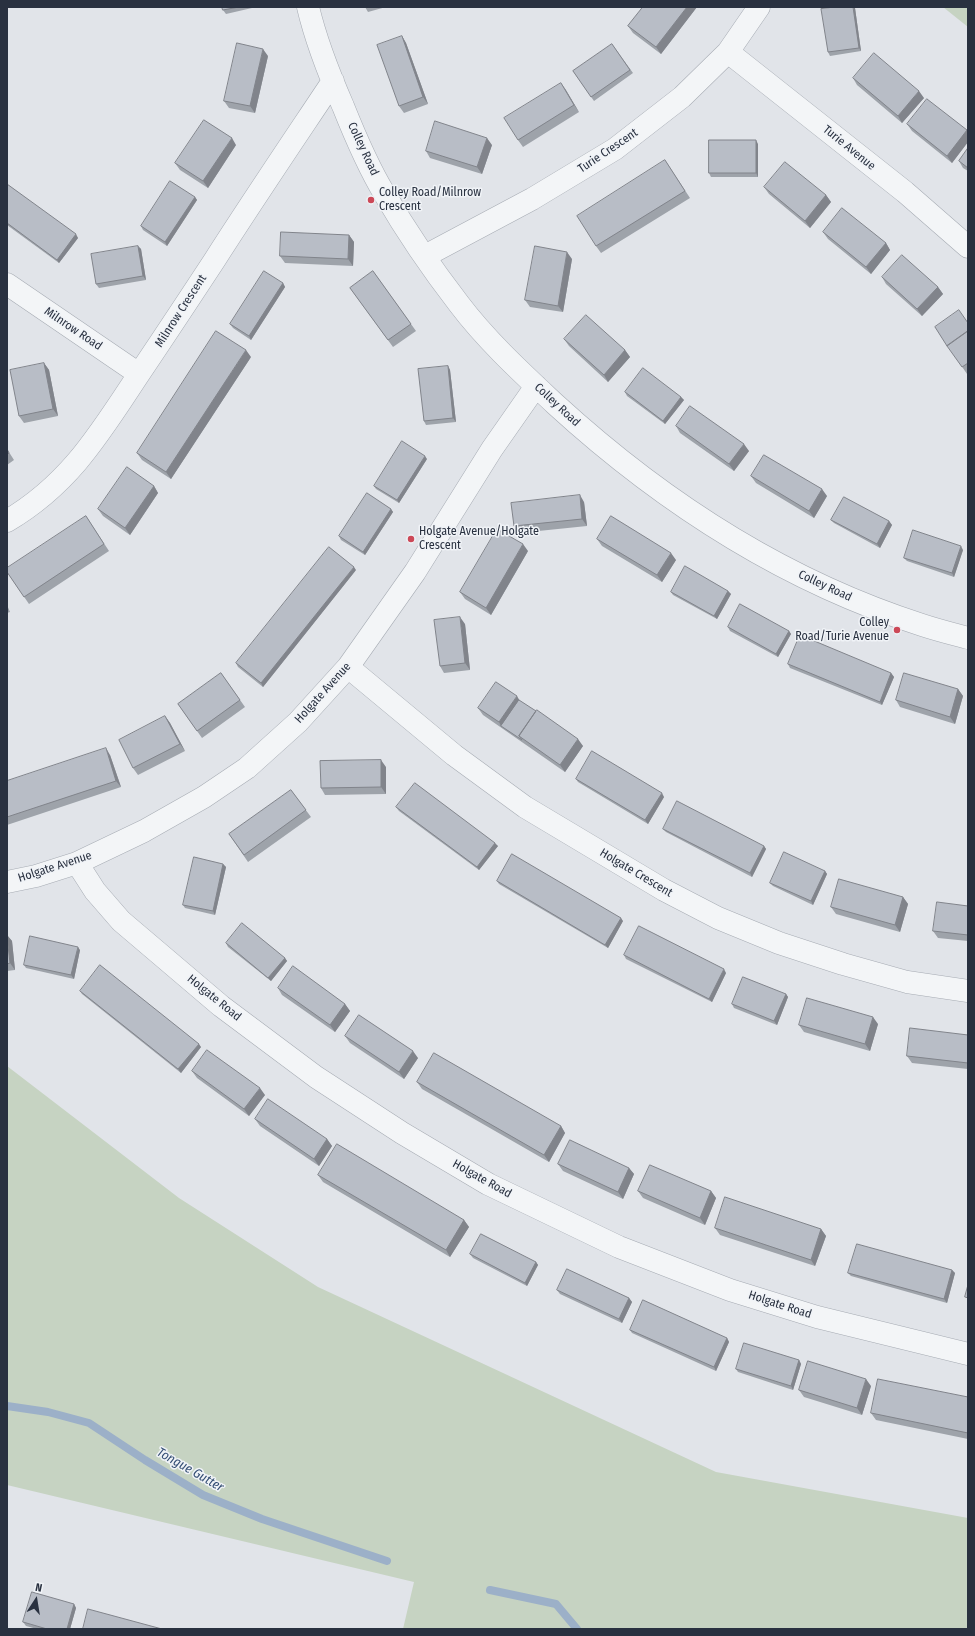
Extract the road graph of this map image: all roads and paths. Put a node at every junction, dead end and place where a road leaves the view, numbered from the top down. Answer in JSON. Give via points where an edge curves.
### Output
{"nodes":[{"id":1,"x":308,"y":7,"type":"edge"},
{"id":2,"x":759,"y":7,"type":"edge"},
{"id":3,"x":728,"y":52,"type":"junction"},
{"id":4,"x":332,"y":81,"type":"junction"},
{"id":5,"x":968,"y":247,"type":"edge"},
{"id":6,"x":425,"y":256,"type":"junction"},
{"id":7,"x":7,"y":284,"type":"edge"},
{"id":8,"x":139,"y":374,"type":"junction"},
{"id":9,"x":536,"y":386,"type":"junction"},
{"id":10,"x":7,"y":521,"type":"edge"},
{"id":11,"x":968,"y":638,"type":"edge"},
{"id":12,"x":348,"y":667,"type":"junction"},
{"id":13,"x":77,"y":862,"type":"junction"},
{"id":14,"x":7,"y":882,"type":"edge"},
{"id":15,"x":968,"y":992,"type":"edge"},
{"id":16,"x":968,"y":1354,"type":"edge"}],
"edges":[{"from":1,"to":4,"type":"street","name":"Colley Road"},
{"from":2,"to":3,"type":"street","name":"Turie Crescent"},
{"from":3,"to":5,"type":"street","name":"Turie Avenue","via":[[905,192]]},
{"from":3,"to":6,"type":"street","name":"Turie Crescent","via":[[682,97],[615,149],[532,199]]},
{"from":4,"to":6,"type":"street","name":"Colley Road","via":[[363,154],[380,186]]},
{"from":4,"to":8,"type":"street","name":"Milnrow Crescent"},
{"from":6,"to":9,"type":"street","name":"Colley Road","via":[[460,305]]},
{"from":7,"to":8,"type":"street","name":"Milnrow Road"},
{"from":8,"to":10,"type":"street","name":"Milnrow Crescent","via":[[76,464],[56,486],[26,510]]},
{"from":9,"to":11,"type":"street","name":"Colley Road","via":[[591,437],[643,478],[711,524],[786,568],[856,601],[921,625]]},
{"from":9,"to":12,"type":"street","name":"Holgate Avenue","via":[[492,449],[415,572]]},
{"from":12,"to":13,"type":"street","name":"Holgate Avenue","via":[[298,722],[247,768],[204,797],[144,831]]},
{"from":12,"to":15,"type":"street","name":"Holgate Crescent","via":[[454,755],[525,807],[664,890],[718,918],[778,943],[906,982]]},
{"from":13,"to":14,"type":"street","name":"Holgate Avenue","via":[[36,876]]},
{"from":13,"to":16,"type":"street","name":"Holgate Road","via":[[95,891],[122,921],[221,1006],[316,1077],[402,1133],[488,1184],[619,1247],[730,1290],[817,1317]]}]}
